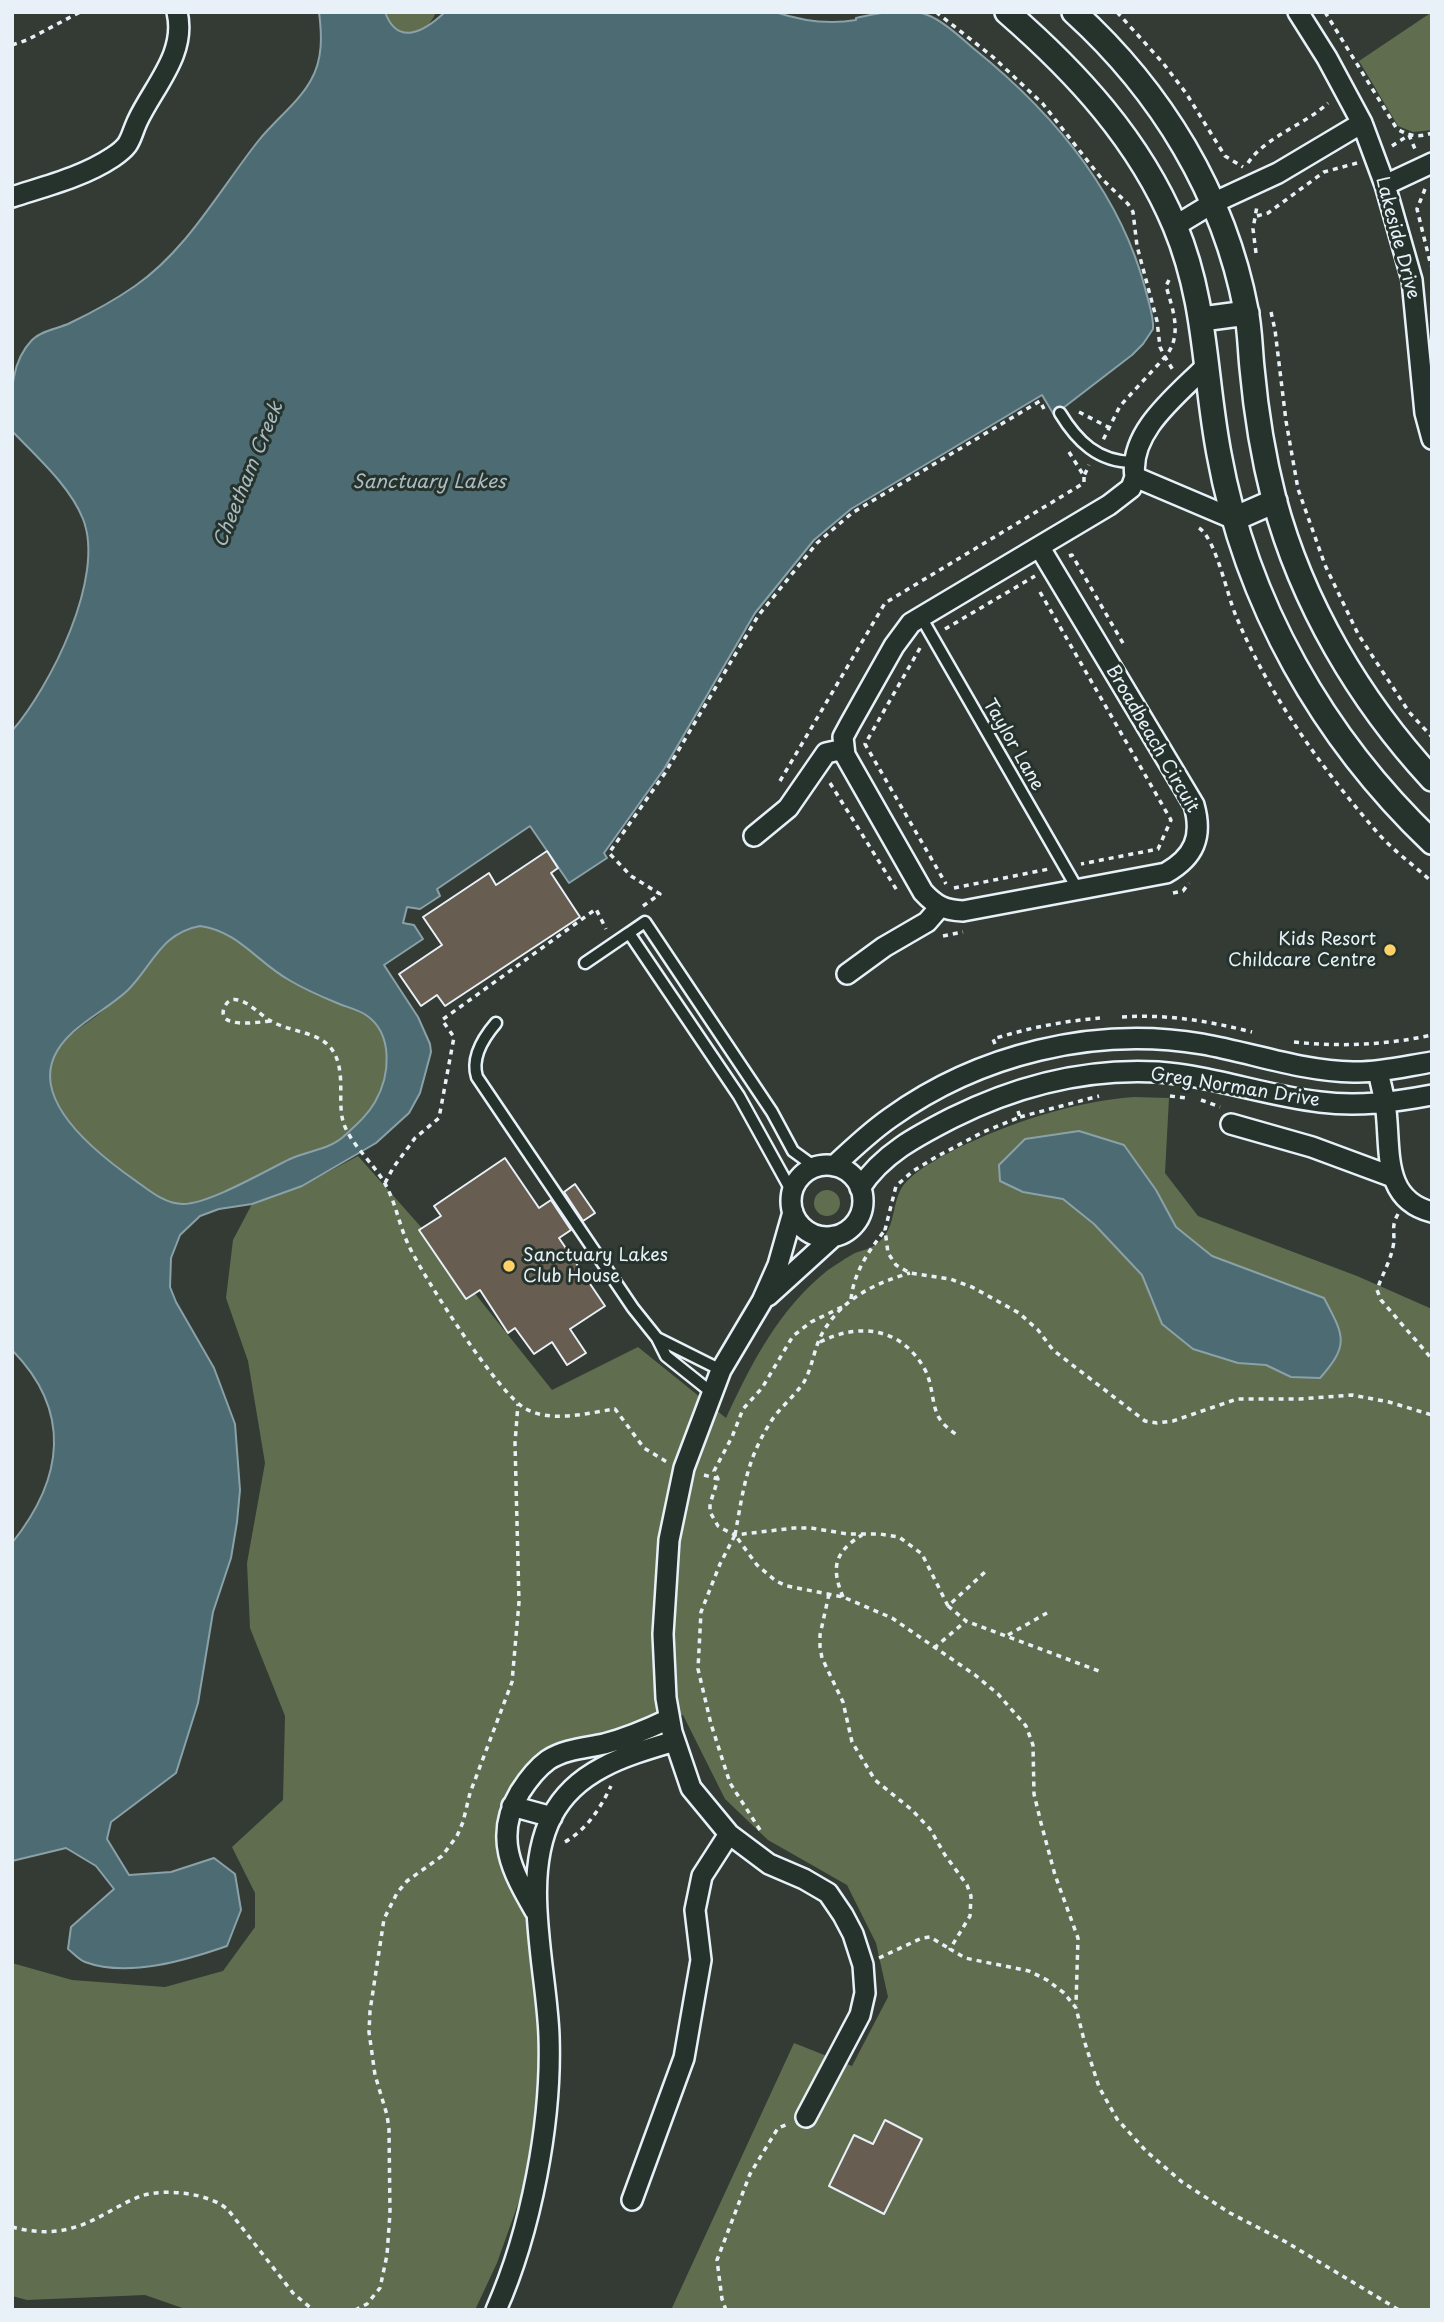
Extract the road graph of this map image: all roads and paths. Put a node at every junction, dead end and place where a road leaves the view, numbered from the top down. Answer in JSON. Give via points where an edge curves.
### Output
{"nodes":[{"id":1,"x":80,"y":12,"type":"edge"},
{"id":2,"x":177,"y":12,"type":"edge"},
{"id":3,"x":936,"y":12,"type":"edge"},
{"id":4,"x":1007,"y":12,"type":"edge"},
{"id":5,"x":1074,"y":12,"type":"edge"},
{"id":6,"x":1117,"y":12,"type":"edge"},
{"id":7,"x":1298,"y":12,"type":"edge"},
{"id":8,"x":1325,"y":12,"type":"edge"},
{"id":9,"x":12,"y":45,"type":"edge"},
{"id":10,"x":1343,"y":90,"type":"junction"},
{"id":11,"x":1362,"y":123,"type":"junction"},
{"id":12,"x":1432,"y":133,"type":"edge"},
{"id":13,"x":1409,"y":135,"type":"junction"},
{"id":14,"x":1374,"y":156,"type":"junction"},
{"id":15,"x":1427,"y":165,"type":"edge"},
{"id":16,"x":1385,"y":185,"type":"junction"},
{"id":17,"x":1251,"y":186,"type":"junction"},
{"id":18,"x":12,"y":197,"type":"edge"},
{"id":19,"x":1213,"y":203,"type":"junction"},
{"id":20,"x":1256,"y":217,"type":"junction"},
{"id":21,"x":1175,"y":226,"type":"junction"},
{"id":22,"x":1259,"y":264,"type":"dead end"},
{"id":23,"x":1432,"y":271,"type":"edge"},
{"id":24,"x":1269,"y":303,"type":"dead end"},
{"id":25,"x":1247,"y":313,"type":"junction"},
{"id":26,"x":1202,"y":319,"type":"junction"},
{"id":27,"x":1165,"y":357,"type":"junction"},
{"id":28,"x":1208,"y":364,"type":"junction"},
{"id":29,"x":1183,"y":389,"type":"junction"},
{"id":30,"x":1072,"y":408,"type":"dead end"},
{"id":31,"x":1046,"y":412,"type":"dead end"},
{"id":32,"x":1060,"y":413,"type":"dead end"},
{"id":33,"x":1108,"y":427,"type":"junction"},
{"id":34,"x":1105,"y":436,"type":"junction"},
{"id":35,"x":1432,"y":439,"type":"edge"},
{"id":36,"x":1064,"y":443,"type":"dead end"},
{"id":37,"x":1094,"y":452,"type":"junction"},
{"id":38,"x":1129,"y":467,"type":"junction"},
{"id":39,"x":1275,"y":501,"type":"junction"},
{"id":40,"x":1196,"y":502,"type":"junction"},
{"id":41,"x":1234,"y":519,"type":"junction"},
{"id":42,"x":1040,"y":548,"type":"junction"},
{"id":43,"x":1051,"y":567,"type":"junction"},
{"id":44,"x":1039,"y":590,"type":"dead end"},
{"id":45,"x":921,"y":617,"type":"junction"},
{"id":46,"x":932,"y":636,"type":"junction"},
{"id":47,"x":1127,"y":650,"type":"dead end"},
{"id":48,"x":1432,"y":737,"type":"edge"},
{"id":49,"x":804,"y":740,"type":"dead end"},
{"id":50,"x":844,"y":749,"type":"junction"},
{"id":51,"x":818,"y":762,"type":"junction"},
{"id":52,"x":1432,"y":779,"type":"edge"},
{"id":53,"x":754,"y":836,"type":"dead end"},
{"id":54,"x":1432,"y":842,"type":"edge"},
{"id":55,"x":1065,"y":866,"type":"junction"},
{"id":56,"x":1191,"y":881,"type":"dead end"},
{"id":57,"x":1432,"y":881,"type":"edge"},
{"id":58,"x":1078,"y":890,"type":"junction"},
{"id":59,"x":1169,"y":894,"type":"dead end"},
{"id":60,"x":940,"y":908,"type":"junction"},
{"id":61,"x":639,"y":909,"type":"dead end"},
{"id":62,"x":919,"y":927,"type":"junction"},
{"id":63,"x":607,"y":931,"type":"dead end"},
{"id":64,"x":967,"y":931,"type":"dead end"},
{"id":65,"x":629,"y":933,"type":"junction"},
{"id":66,"x":585,"y":963,"type":"dead end"},
{"id":67,"x":847,"y":974,"type":"dead end"},
{"id":68,"x":270,"y":1021,"type":"junction"},
{"id":69,"x":496,"y":1023,"type":"dead end"},
{"id":70,"x":993,"y":1039,"type":"dead end"},
{"id":71,"x":1110,"y":1040,"type":"junction"},
{"id":72,"x":1000,"y":1061,"type":"junction"},
{"id":73,"x":1432,"y":1062,"type":"edge"},
{"id":74,"x":1378,"y":1071,"type":"junction"},
{"id":75,"x":1110,"y":1072,"type":"junction"},
{"id":76,"x":1010,"y":1092,"type":"junction"},
{"id":77,"x":1110,"y":1095,"type":"dead end"},
{"id":78,"x":1165,"y":1095,"type":"dead end"},
{"id":79,"x":1432,"y":1095,"type":"edge"},
{"id":80,"x":1188,"y":1098,"type":"dead end"},
{"id":81,"x":1200,"y":1100,"type":"dead end"},
{"id":82,"x":1385,"y":1103,"type":"junction"},
{"id":83,"x":1020,"y":1117,"type":"junction"},
{"id":84,"x":1231,"y":1124,"type":"joint"},
{"id":85,"x":824,"y":1166,"type":"junction"},
{"id":86,"x":1393,"y":1177,"type":"junction"},
{"id":87,"x":385,"y":1183,"type":"junction"},
{"id":88,"x":860,"y":1188,"type":"junction"},
{"id":89,"x":792,"y":1192,"type":"junction"},
{"id":90,"x":1407,"y":1201,"type":"junction"},
{"id":91,"x":793,"y":1212,"type":"junction"},
{"id":92,"x":1432,"y":1212,"type":"edge"},
{"id":93,"x":885,"y":1230,"type":"junction"},
{"id":94,"x":834,"y":1236,"type":"junction"},
{"id":95,"x":910,"y":1273,"type":"junction"},
{"id":96,"x":851,"y":1299,"type":"junction"},
{"id":97,"x":762,"y":1301,"type":"junction"},
{"id":98,"x":842,"y":1307,"type":"junction"},
{"id":99,"x":657,"y":1338,"type":"junction"},
{"id":100,"x":819,"y":1343,"type":"junction"},
{"id":101,"x":1432,"y":1359,"type":"edge"},
{"id":102,"x":721,"y":1370,"type":"junction"},
{"id":103,"x":712,"y":1392,"type":"junction"},
{"id":104,"x":518,"y":1404,"type":"junction"},
{"id":105,"x":1432,"y":1415,"type":"edge"},
{"id":106,"x":957,"y":1435,"type":"dead end"},
{"id":107,"x":684,"y":1468,"type":"junction"},
{"id":108,"x":718,"y":1479,"type":"junction"},
{"id":109,"x":735,"y":1535,"type":"junction"},
{"id":110,"x":863,"y":1535,"type":"junction"},
{"id":111,"x":985,"y":1572,"type":"dead end"},
{"id":112,"x":829,"y":1594,"type":"junction"},
{"id":113,"x":843,"y":1597,"type":"junction"},
{"id":114,"x":948,"y":1606,"type":"junction"},
{"id":115,"x":1047,"y":1613,"type":"dead end"},
{"id":116,"x":966,"y":1621,"type":"junction"},
{"id":117,"x":1006,"y":1636,"type":"junction"},
{"id":118,"x":934,"y":1648,"type":"junction"},
{"id":119,"x":1099,"y":1671,"type":"dead end"},
{"id":120,"x":672,"y":1731,"type":"junction"},
{"id":121,"x":615,"y":1760,"type":"junction"},
{"id":122,"x":512,"y":1806,"type":"junction"},
{"id":123,"x":552,"y":1817,"type":"junction"},
{"id":124,"x":729,"y":1834,"type":"junction"},
{"id":125,"x":765,"y":1838,"type":"dead end"},
{"id":126,"x":558,"y":1845,"type":"dead end"},
{"id":127,"x":536,"y":1912,"type":"junction"},
{"id":128,"x":950,"y":1949,"type":"junction"},
{"id":129,"x":863,"y":1965,"type":"junction"},
{"id":130,"x":1076,"y":2008,"type":"junction"},
{"id":131,"x":806,"y":2117,"type":"joint"},
{"id":132,"x":632,"y":2200,"type":"dead end"},
{"id":133,"x":12,"y":2227,"type":"edge"},
{"id":134,"x":313,"y":2310,"type":"edge"},
{"id":135,"x":355,"y":2310,"type":"edge"},
{"id":136,"x":496,"y":2310,"type":"edge"},
{"id":137,"x":726,"y":2310,"type":"edge"},
{"id":138,"x":1399,"y":2310,"type":"edge"}],
"edges":[{"from":1,"to":9,"type":"path"},
{"from":2,"to":18,"type":"street","via":[[180,23],[175,50],[130,143],[81,174]]},
{"from":3,"to":27,"type":"path","via":[[1043,104],[1101,178],[1128,204]]},
{"from":4,"to":21,"type":"street","via":[[1070,71],[1119,127],[1140,157]]},
{"from":5,"to":19,"type":"street","via":[[1160,109]]},
{"from":6,"to":10,"type":"path","via":[[1186,93],[1225,156],[1245,168],[1261,150],[1314,116]]},
{"from":7,"to":10,"type":"street","name":"Lakeside Drive"},
{"from":8,"to":13,"type":"path","via":[[1393,124]]},
{"from":10,"to":11,"type":"street","name":"Lakeside Drive"},
{"from":11,"to":14,"type":"street","name":"Lakeside Drive"},
{"from":11,"to":17,"type":"street"},
{"from":12,"to":13,"type":"path"},
{"from":13,"to":14,"type":"path"},
{"from":13,"to":15,"type":"path"},
{"from":14,"to":16,"type":"street","name":"Lakeside Drive"},
{"from":14,"to":20,"type":"path","via":[[1324,172]]},
{"from":15,"to":16,"type":"street"},
{"from":15,"to":23,"type":"path","via":[[1417,209]]},
{"from":16,"to":35,"type":"street","name":"Lakeside Drive","via":[[1412,280],[1424,413]]},
{"from":17,"to":19,"type":"street"},
{"from":17,"to":20,"type":"path","via":[[1258,200]]},
{"from":19,"to":21,"type":"street"},
{"from":19,"to":25,"type":"street","via":[[1232,251]]},
{"from":20,"to":22,"type":"path","via":[[1253,229]]},
{"from":21,"to":26,"type":"street"},
{"from":24,"to":48,"type":"path","via":[[1298,489],[1325,565],[1358,634],[1409,712]]},
{"from":25,"to":26,"type":"street"},
{"from":25,"to":39,"type":"street","via":[[1257,417]]},
{"from":26,"to":28,"type":"street"},
{"from":27,"to":29,"type":"path"},
{"from":27,"to":33,"type":"path","via":[[1132,390]]},
{"from":28,"to":29,"type":"street"},
{"from":28,"to":41,"type":"street","via":[[1219,454]]},
{"from":29,"to":38,"type":"street","via":[[1146,431]]},
{"from":30,"to":33,"type":"path"},
{"from":31,"to":61,"type":"path","via":[[1040,401],[852,513],[817,543],[758,616],[665,774],[609,853],[631,876],[660,894]]},
{"from":32,"to":37,"type":"lane","via":[[1082,444]]},
{"from":33,"to":34,"type":"path"},
{"from":34,"to":37,"type":"path"},
{"from":34,"to":38,"type":"path"},
{"from":36,"to":37,"type":"path","via":[[1084,477]]},
{"from":37,"to":38,"type":"lane"},
{"from":38,"to":40,"type":"street"},
{"from":38,"to":42,"type":"street","via":[[1131,488]]},
{"from":39,"to":41,"type":"street"},
{"from":39,"to":52,"type":"street","via":[[1327,633],[1368,701]]},
{"from":40,"to":41,"type":"street"},
{"from":40,"to":57,"type":"path","via":[[1187,522],[1209,538],[1236,616],[1275,696],[1377,833]]},
{"from":41,"to":54,"type":"street","via":[[1262,599],[1298,672],[1355,758]]},
{"from":42,"to":43,"type":"street","name":"Broadbeach Circuit"},
{"from":42,"to":45,"type":"street"},
{"from":43,"to":46,"type":"path"},
{"from":43,"to":47,"type":"path","via":[[1072,555]]},
{"from":43,"to":58,"type":"street","name":"Broadbeach Circuit","via":[[1194,805],[1199,822],[1196,841],[1184,863],[1166,873]]},
{"from":44,"to":55,"type":"path","via":[[1171,820],[1158,849]]},
{"from":45,"to":46,"type":"lane","name":"Taylor Lane"},
{"from":45,"to":50,"type":"street","via":[[903,632],[888,657],[850,724]]},
{"from":46,"to":55,"type":"lane","name":"Taylor Lane"},
{"from":46,"to":55,"type":"path","via":[[924,641],[865,744],[949,889]]},
{"from":49,"to":51,"type":"path"},
{"from":50,"to":51,"type":"street","via":[[826,752]]},
{"from":50,"to":60,"type":"street","via":[[923,892]]},
{"from":51,"to":53,"type":"street","via":[[788,808]]},
{"from":51,"to":62,"type":"path"},
{"from":55,"to":58,"type":"lane","name":"Taylor Lane"},
{"from":56,"to":59,"type":"path","via":[[1183,891]]},
{"from":58,"to":60,"type":"street","name":"Broadbeach Circuit","via":[[962,911]]},
{"from":60,"to":62,"type":"street"},
{"from":62,"to":64,"type":"path","via":[[926,939]]},
{"from":62,"to":67,"type":"street"},
{"from":63,"to":87,"type":"path","via":[[596,909],[442,1020],[454,1037],[439,1118],[415,1138]]},
{"from":65,"to":66,"type":"lane"},
{"from":65,"to":85,"type":"lane","via":[[645,922],[772,1112],[793,1152]]},
{"from":65,"to":89,"type":"lane","via":[[739,1096]]},
{"from":68,"to":68,"type":"path","via":[[244,1002],[232,1000],[224,1009],[229,1021],[236,1023]]},
{"from":68,"to":87,"type":"path","via":[[314,1036],[332,1049],[340,1071],[343,1122]]},
{"from":69,"to":99,"type":"lane","via":[[482,1043],[477,1077],[632,1308]]},
{"from":70,"to":72,"type":"path"},
{"from":71,"to":72,"type":"street","name":"Greg Norman Drive","via":[[1054,1046]]},
{"from":71,"to":74,"type":"street","name":"Greg Norman Drive","via":[[1202,1044],[1301,1067]]},
{"from":71,"to":75,"type":"street"},
{"from":72,"to":85,"type":"street","name":"Greg Norman Drive","via":[[939,1088]]},
{"from":73,"to":74,"type":"street","name":"Greg Norman Drive"},
{"from":74,"to":82,"type":"street"},
{"from":75,"to":76,"type":"street","name":"Greg Norman Drive"},
{"from":75,"to":82,"type":"street","name":"Greg Norman Drive","via":[[1158,1072],[1323,1103]]},
{"from":76,"to":83,"type":"path"},
{"from":76,"to":88,"type":"street","name":"Greg Norman Drive","via":[[930,1129],[892,1153]]},
{"from":77,"to":83,"type":"path"},
{"from":78,"to":80,"type":"path"},
{"from":79,"to":82,"type":"street","name":"Greg Norman Drive"},
{"from":81,"to":84,"type":"path","via":[[1235,1113]]},
{"from":82,"to":86,"type":"street"},
{"from":83,"to":93,"type":"path","via":[[984,1132],[896,1186]]},
{"from":84,"to":86,"type":"street"},
{"from":85,"to":88,"type":"street","via":[[845,1170]]},
{"from":85,"to":89,"type":"street","name":"Greg Norman Drive","via":[[805,1173]]},
{"from":86,"to":90,"type":"street"},
{"from":87,"to":104,"type":"path","via":[[416,1260]]},
{"from":88,"to":94,"type":"street","via":[[861,1212],[855,1223]]},
{"from":89,"to":91,"type":"street"},
{"from":90,"to":92,"type":"street"},
{"from":90,"to":101,"type":"path","via":[[1392,1226],[1390,1260],[1377,1290]]},
{"from":91,"to":94,"type":"street","via":[[805,1229]]},
{"from":91,"to":97,"type":"street"},
{"from":93,"to":95,"type":"path","via":[[888,1253]]},
{"from":93,"to":96,"type":"path","via":[[867,1252]]},
{"from":94,"to":97,"type":"street"},
{"from":95,"to":96,"type":"path","via":[[886,1279]]},
{"from":95,"to":105,"type":"path","via":[[972,1287],[1019,1313],[1053,1350],[1145,1421],[1173,1420],[1237,1399],[1352,1395]]},
{"from":96,"to":98,"type":"path"},
{"from":97,"to":102,"type":"street"},
{"from":98,"to":100,"type":"path"},
{"from":98,"to":108,"type":"path","via":[[793,1336],[739,1417],[714,1471]]},
{"from":99,"to":102,"type":"lane"},
{"from":99,"to":103,"type":"lane","via":[[666,1356]]},
{"from":100,"to":106,"type":"path","via":[[846,1332],[871,1331],[898,1339],[925,1369],[939,1417]]},
{"from":100,"to":109,"type":"path","via":[[806,1378],[756,1448],[743,1483]]},
{"from":102,"to":103,"type":"street"},
{"from":103,"to":107,"type":"street"},
{"from":104,"to":107,"type":"path","via":[[541,1415],[560,1416],[615,1409],[643,1448]]},
{"from":104,"to":135,"type":"path","via":[[519,1602],[512,1682],[457,1836],[442,1856],[407,1881],[384,1919],[369,2032],[389,2129],[387,2255],[380,2288],[368,2304]]},
{"from":107,"to":108,"type":"path"},
{"from":107,"to":120,"type":"street","via":[[669,1540],[664,1620],[666,1698]]},
{"from":108,"to":109,"type":"path","via":[[710,1512],[718,1526]]},
{"from":109,"to":110,"type":"path","via":[[794,1528]]},
{"from":109,"to":112,"type":"path","via":[[757,1565],[776,1581]]},
{"from":109,"to":125,"type":"path","via":[[701,1612],[698,1669],[730,1783]]},
{"from":110,"to":113,"type":"path","via":[[844,1549],[834,1569]]},
{"from":110,"to":114,"type":"path","via":[[891,1535],[915,1547]]},
{"from":111,"to":114,"type":"path"},
{"from":112,"to":113,"type":"path"},
{"from":112,"to":128,"type":"path","via":[[820,1647],[843,1702],[852,1742],[876,1780],[930,1829],[971,1896],[970,1916]]},
{"from":113,"to":118,"type":"path","via":[[892,1618]]},
{"from":114,"to":116,"type":"path"},
{"from":115,"to":117,"type":"path"},
{"from":116,"to":117,"type":"path"},
{"from":116,"to":118,"type":"path"},
{"from":117,"to":119,"type":"path"},
{"from":118,"to":130,"type":"path","via":[[998,1694],[1030,1734],[1035,1755],[1034,1794],[1055,1875],[1079,1938]]},
{"from":120,"to":121,"type":"street"},
{"from":120,"to":122,"type":"street","via":[[638,1733],[583,1746],[549,1760],[528,1780]]},
{"from":120,"to":124,"type":"street","via":[[691,1788]]},
{"from":121,"to":123,"type":"street","via":[[570,1791]]},
{"from":121,"to":126,"type":"path","via":[[613,1782],[602,1805],[587,1825]]},
{"from":122,"to":123,"type":"street"},
{"from":122,"to":127,"type":"street","via":[[506,1846],[514,1875]]},
{"from":123,"to":127,"type":"street","via":[[538,1873]]},
{"from":124,"to":129,"type":"street","via":[[769,1864],[828,1893],[853,1934]]},
{"from":124,"to":132,"type":"street","via":[[702,1876],[695,1910],[701,1960],[684,2058]]},
{"from":127,"to":136,"type":"street","via":[[549,2038],[546,2108],[531,2200]]},
{"from":128,"to":129,"type":"path","via":[[930,1937],[922,1938]]},
{"from":128,"to":130,"type":"path","via":[[965,1958],[1029,1971],[1064,1993]]},
{"from":129,"to":131,"type":"street","via":[[865,1993],[860,2015]]},
{"from":130,"to":138,"type":"path","via":[[1099,2087],[1117,2119],[1146,2151],[1220,2207]]},
{"from":131,"to":137,"type":"path","via":[[778,2128],[750,2174],[718,2260]]},
{"from":133,"to":134,"type":"path","via":[[41,2232],[71,2229],[148,2194],[203,2196],[229,2210],[293,2293]]}]}
